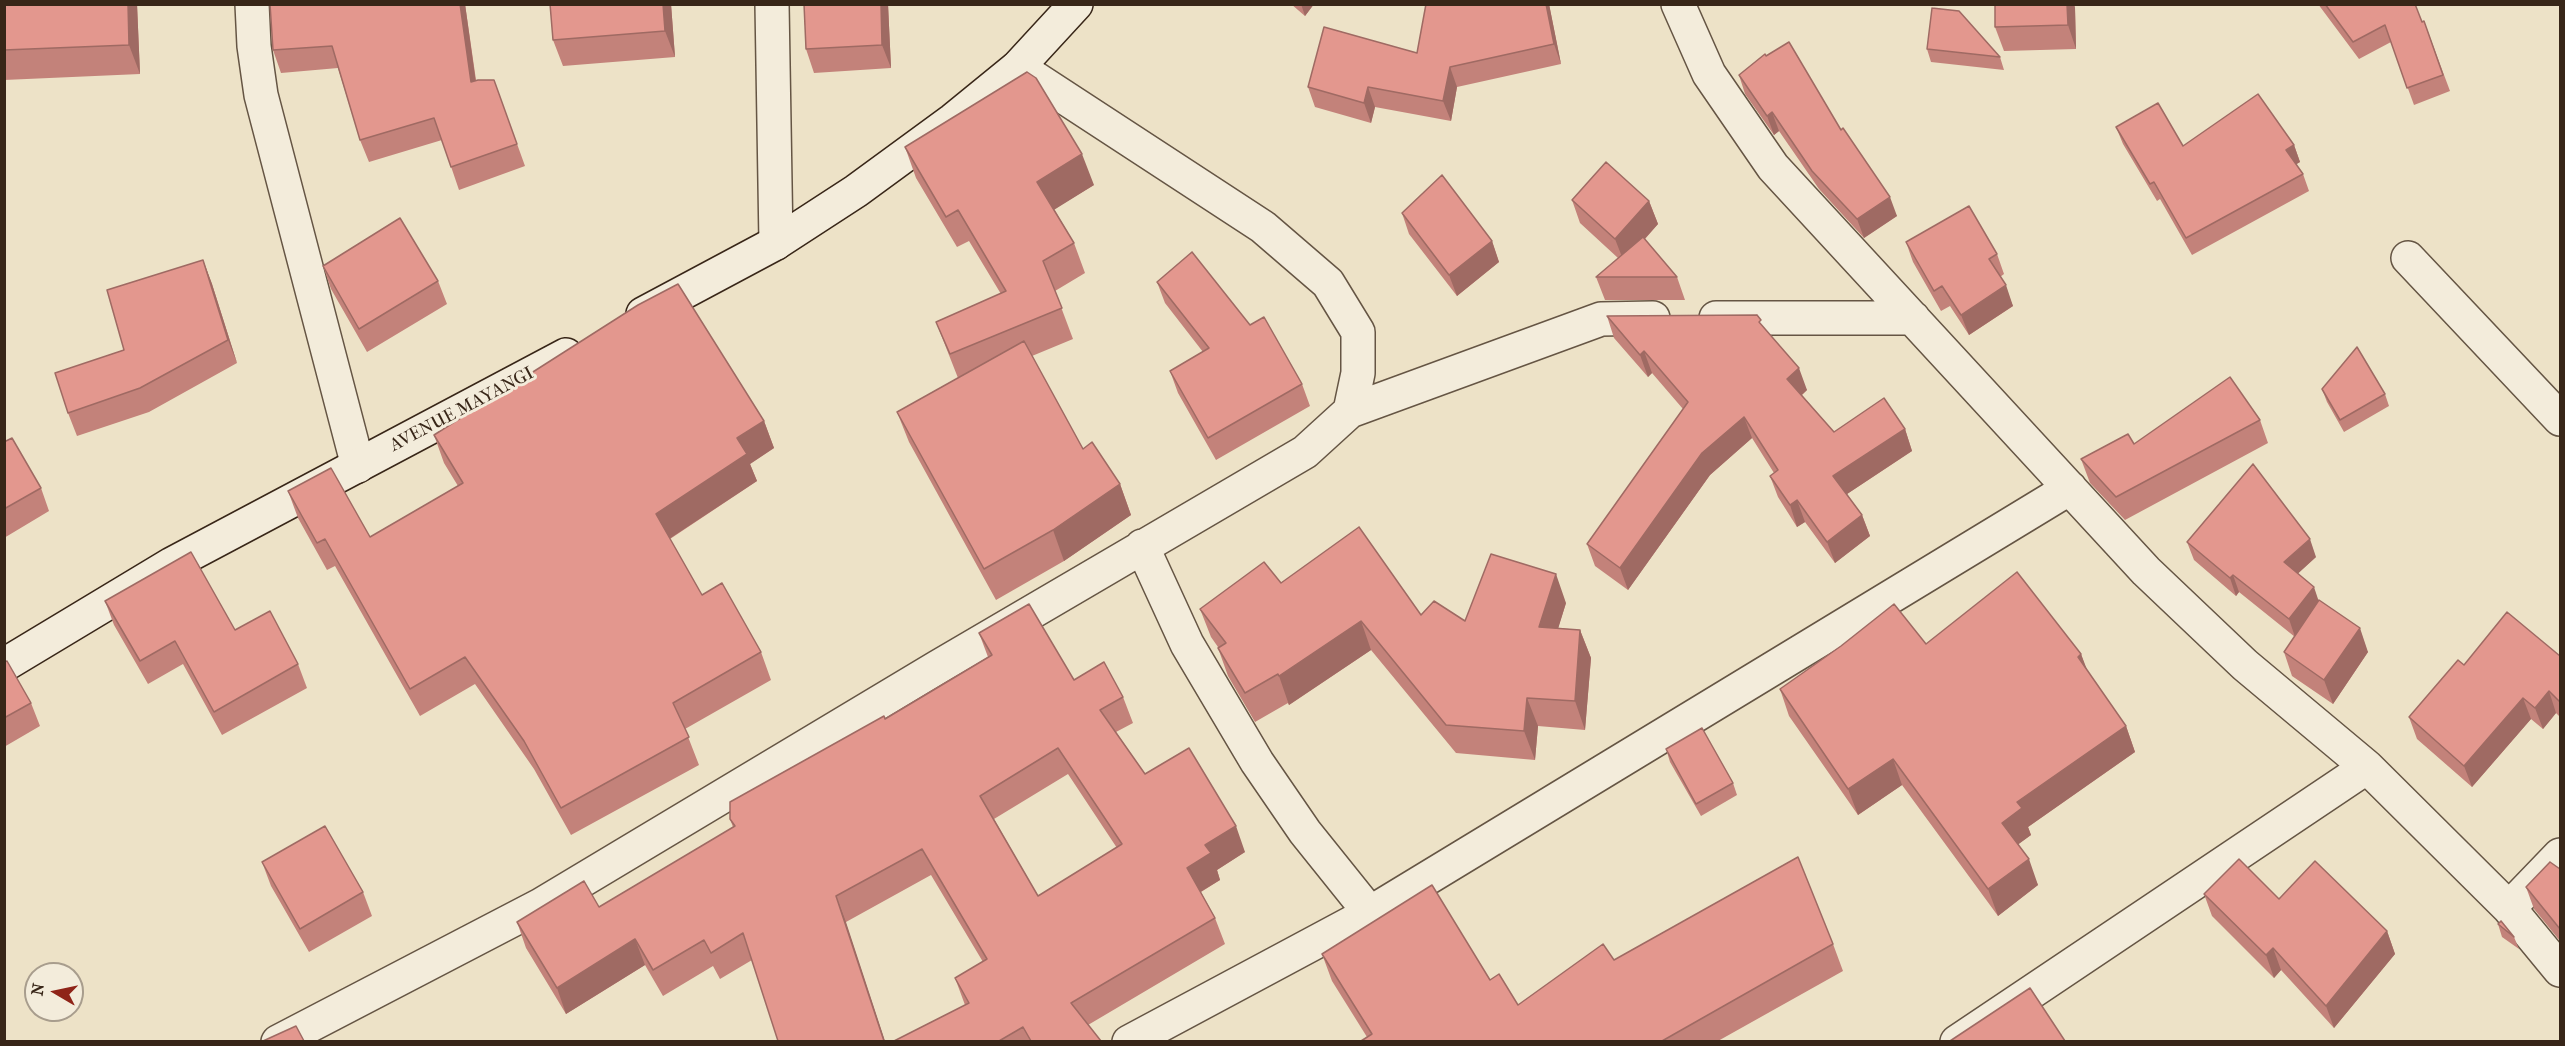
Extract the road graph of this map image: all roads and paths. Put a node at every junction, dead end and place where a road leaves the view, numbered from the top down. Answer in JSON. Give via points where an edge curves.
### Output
{"nodes":[{"id":1,"x":252,"y":4,"type":"edge"},
{"id":2,"x":772,"y":4,"type":"edge"},
{"id":3,"x":1076,"y":4,"type":"edge"},
{"id":4,"x":1678,"y":4,"type":"edge"},
{"id":5,"x":1018,"y":67,"type":"junction"},
{"id":6,"x":776,"y":243,"type":"junction"},
{"id":7,"x":2408,"y":258,"type":"dead end"},
{"id":8,"x":1913,"y":318,"type":"junction"},
{"id":9,"x":619,"y":326,"type":"edge"},
{"id":10,"x":588,"y":343,"type":"edge"},
{"id":11,"x":1350,"y":411,"type":"junction"},
{"id":12,"x":2560,"y":419,"type":"edge"},
{"id":13,"x":358,"y":466,"type":"junction"},
{"id":14,"x":2070,"y":488,"type":"junction"},
{"id":15,"x":1142,"y":546,"type":"junction"},
{"id":16,"x":4,"y":665,"type":"edge"},
{"id":17,"x":2367,"y":767,"type":"junction"},
{"id":18,"x":2560,"y":855,"type":"edge"},
{"id":19,"x":2509,"y":908,"type":"junction"},
{"id":20,"x":1370,"y":913,"type":"junction"},
{"id":21,"x":2560,"y":970,"type":"edge"},
{"id":22,"x":278,"y":1041,"type":"edge"},
{"id":23,"x":1130,"y":1041,"type":"edge"},
{"id":24,"x":1957,"y":1041,"type":"edge"}],
"edges":[{"from":1,"to":13,"type":"street","via":[[261,95]]},
{"from":2,"to":6,"type":"street"},
{"from":3,"to":5,"type":"street"},
{"from":4,"to":8,"type":"street","via":[[1709,74],[1773,167]]},
{"from":5,"to":6,"type":"street","via":[[865,185]]},
{"from":5,"to":11,"type":"street","via":[[1263,227],[1328,283],[1358,332],[1358,373]]},
{"from":6,"to":9,"type":"street"},
{"from":7,"to":12,"type":"street"},
{"from":8,"to":11,"type":"street","via":[[1601,319]]},
{"from":8,"to":14,"type":"street"},
{"from":10,"to":13,"type":"street","name":"AVENUE MAYANGI"},
{"from":11,"to":15,"type":"street","via":[[1305,452]]},
{"from":13,"to":16,"type":"street","name":"AVENUE MAYANGI","via":[[172,564]]},
{"from":14,"to":17,"type":"street","via":[[2146,571],[2245,665]]},
{"from":14,"to":20,"type":"street"},
{"from":15,"to":20,"type":"street","via":[[1187,644],[1257,762],[1305,832]]},
{"from":15,"to":22,"type":"street","via":[[542,905]]},
{"from":17,"to":19,"type":"street"},
{"from":17,"to":24,"type":"street"},
{"from":18,"to":19,"type":"street"},
{"from":19,"to":21,"type":"street"},
{"from":20,"to":23,"type":"street"}]}
